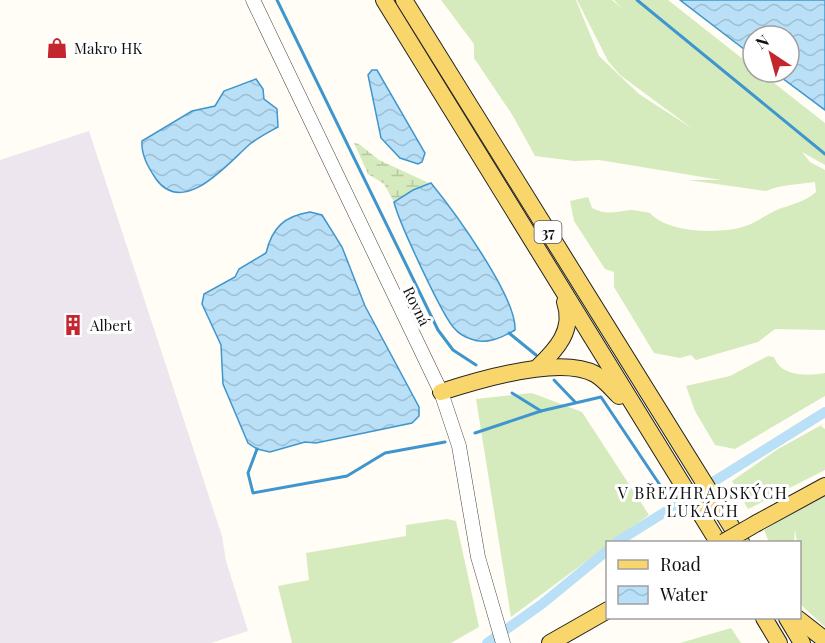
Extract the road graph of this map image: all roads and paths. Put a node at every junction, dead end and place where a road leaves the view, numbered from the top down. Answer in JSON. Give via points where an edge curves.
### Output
{"nodes":[{"id":1,"x":253,"y":0,"type":"edge"},
{"id":2,"x":384,"y":0,"type":"edge"},
{"id":3,"x":404,"y":0,"type":"edge"},
{"id":4,"x":533,"y":243,"type":"junction"},
{"id":5,"x":539,"y":365,"type":"junction"},
{"id":6,"x":441,"y":392,"type":"junction"},
{"id":7,"x":650,"y":434,"type":"junction"},
{"id":8,"x":825,"y":486,"type":"edge"},
{"id":9,"x":722,"y":511,"type":"junction"},
{"id":10,"x":717,"y":541,"type":"edge"},
{"id":11,"x":727,"y":541,"type":"edge"},
{"id":12,"x":740,"y":541,"type":"edge"},
{"id":13,"x":745,"y":541,"type":"edge"},
{"id":14,"x":606,"y":611,"type":"edge"},
{"id":15,"x":765,"y":619,"type":"edge"},
{"id":16,"x":787,"y":619,"type":"edge"},
{"id":17,"x":798,"y":619,"type":"edge"},
{"id":18,"x":825,"y":640,"type":"edge"},
{"id":19,"x":502,"y":643,"type":"edge"},
{"id":20,"x":550,"y":643,"type":"edge"},
{"id":21,"x":779,"y":643,"type":"edge"},
{"id":22,"x":802,"y":643,"type":"edge"}],
"edges":[{"from":1,"to":6,"type":"street","name":"Rovná"},
{"from":2,"to":4,"type":"main road","number":"37"},
{"from":3,"to":9,"type":"main road","number":"37"},
{"from":4,"to":5,"type":"main road","via":[[568,316],[564,335]]},
{"from":4,"to":7,"type":"main road","number":"37"},
{"from":5,"to":6,"type":"main road"},
{"from":5,"to":7,"type":"main road","via":[[598,375]]},
{"from":6,"to":19,"type":"street","name":"Rovná","via":[[459,446],[478,557]]},
{"from":7,"to":10,"type":"main road","number":"37"},
{"from":8,"to":11,"type":"main road","bridge":true},
{"from":9,"to":12,"type":"main road","number":"37"},
{"from":9,"to":13,"type":"main road"},
{"from":14,"to":20,"type":"main road"},
{"from":15,"to":21,"type":"main road"},
{"from":16,"to":22,"type":"main road"},
{"from":17,"to":18,"type":"main road"}]}
